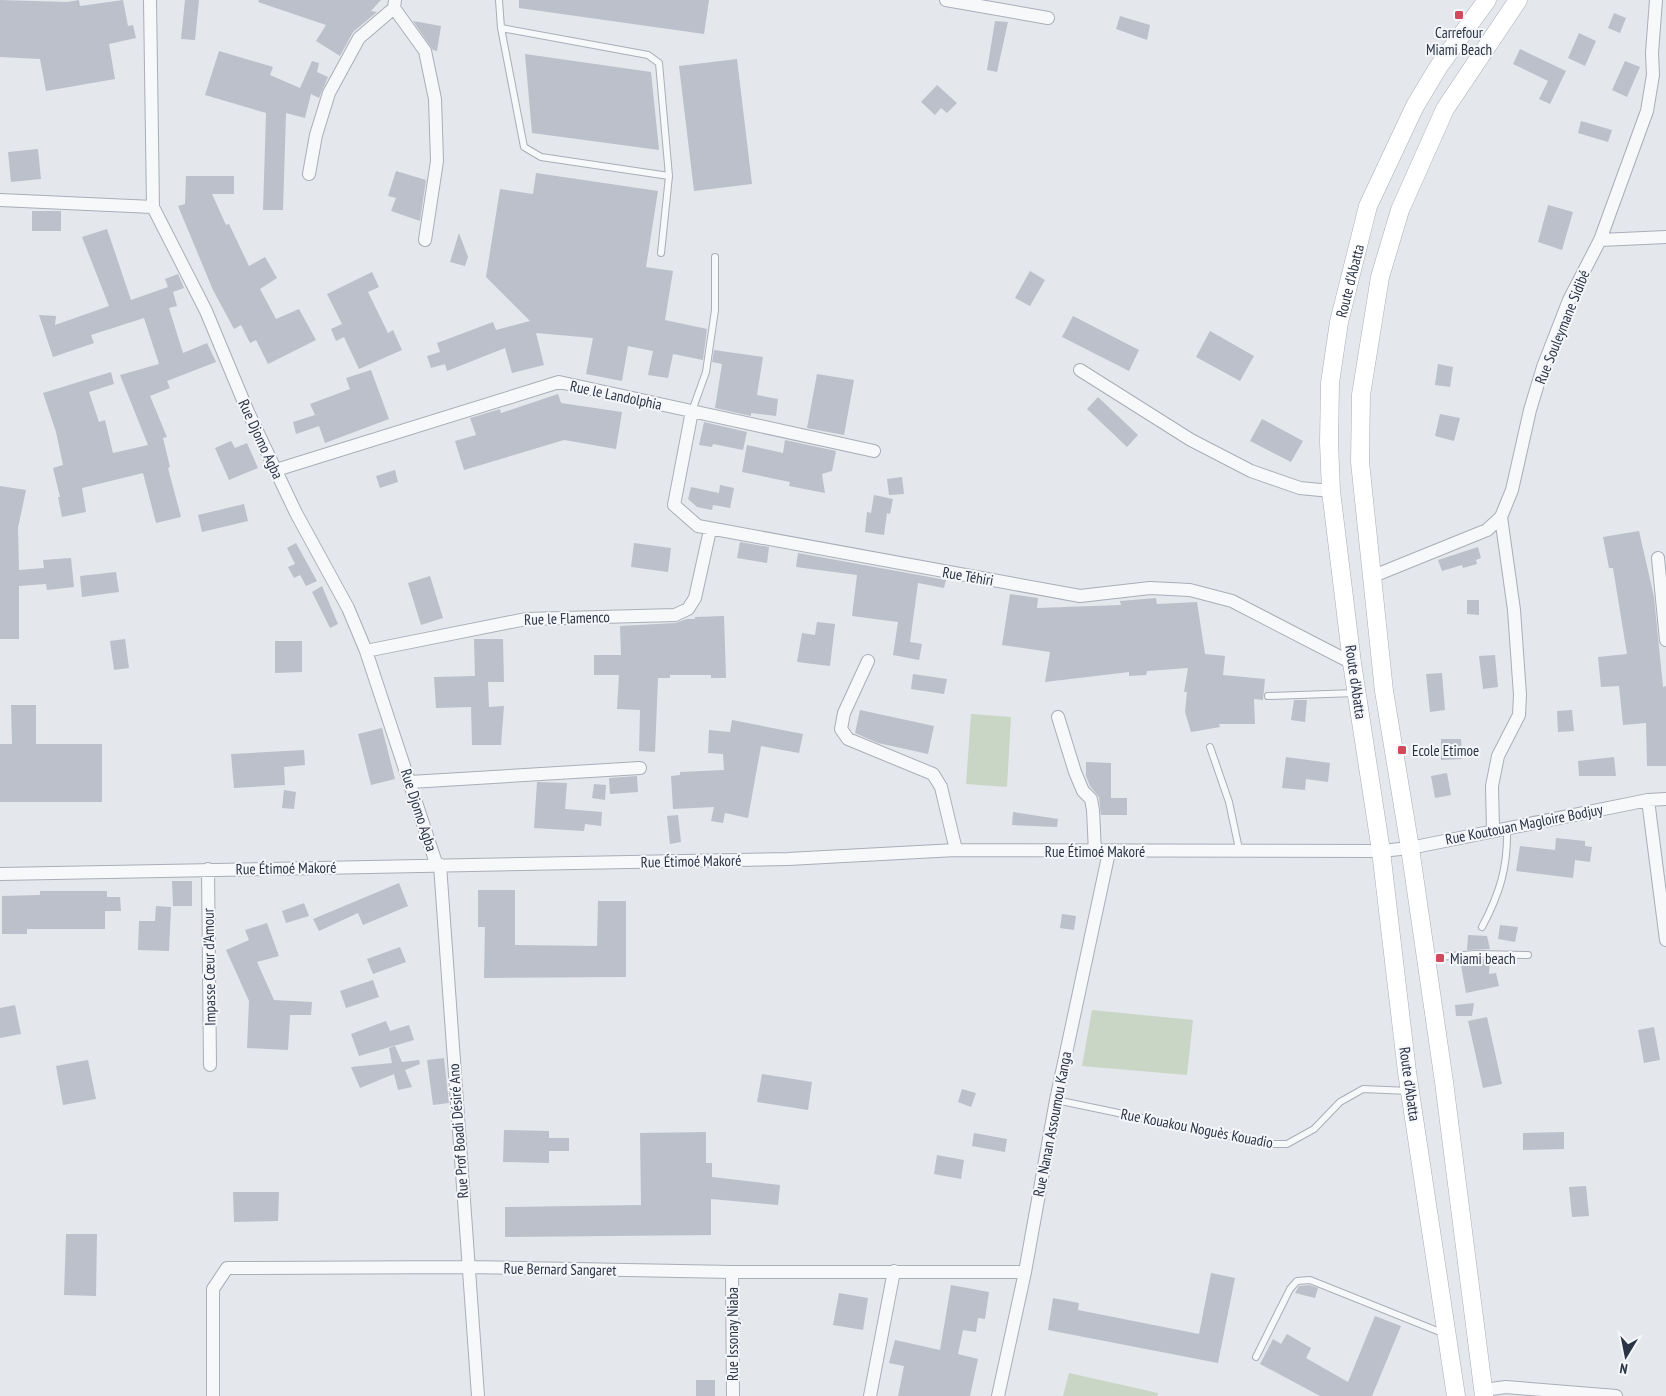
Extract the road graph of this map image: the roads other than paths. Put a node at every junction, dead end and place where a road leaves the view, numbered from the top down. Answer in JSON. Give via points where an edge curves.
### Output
{"nodes":[{"id":1,"x":150,"y":0,"type":"edge"},
{"id":2,"x":500,"y":0,"type":"edge"},
{"id":3,"x":946,"y":0,"type":"edge"},
{"id":4,"x":1486,"y":0,"type":"edge"},
{"id":5,"x":1518,"y":0,"type":"edge"},
{"id":6,"x":1656,"y":0,"type":"edge"},
{"id":7,"x":394,"y":4,"type":"edge"},
{"id":8,"x":1048,"y":18,"type":"dead end"},
{"id":9,"x":501,"y":28,"type":"junction"},
{"id":10,"x":309,"y":174,"type":"dead end"},
{"id":11,"x":669,"y":176,"type":"junction"},
{"id":12,"x":0,"y":200,"type":"edge"},
{"id":13,"x":153,"y":207,"type":"junction"},
{"id":14,"x":1666,"y":237,"type":"edge"},
{"id":15,"x":425,"y":240,"type":"dead end"},
{"id":16,"x":1600,"y":240,"type":"junction"},
{"id":17,"x":661,"y":253,"type":"dead end"},
{"id":18,"x":715,"y":257,"type":"dead end"},
{"id":19,"x":1080,"y":370,"type":"dead end"},
{"id":20,"x":692,"y":411,"type":"junction"},
{"id":21,"x":874,"y":451,"type":"dead end"},
{"id":22,"x":276,"y":470,"type":"junction"},
{"id":23,"x":1331,"y":491,"type":"junction"},
{"id":24,"x":1500,"y":517,"type":"junction"},
{"id":25,"x":710,"y":530,"type":"junction"},
{"id":26,"x":1658,"y":558,"type":"dead end"},
{"id":27,"x":1372,"y":576,"type":"junction"},
{"id":28,"x":1666,"y":640,"type":"edge"},
{"id":29,"x":366,"y":651,"type":"junction"},
{"id":30,"x":868,"y":661,"type":"dead end"},
{"id":31,"x":1352,"y":663,"type":"junction"},
{"id":32,"x":1357,"y":693,"type":"junction"},
{"id":33,"x":1268,"y":696,"type":"dead end"},
{"id":34,"x":1058,"y":717,"type":"dead end"},
{"id":35,"x":1210,"y":747,"type":"dead end"},
{"id":36,"x":640,"y":768,"type":"dead end"},
{"id":37,"x":410,"y":782,"type":"junction"},
{"id":38,"x":1666,"y":799,"type":"edge"},
{"id":39,"x":1648,"y":800,"type":"junction"},
{"id":40,"x":1507,"y":827,"type":"junction"},
{"id":41,"x":1493,"y":830,"type":"junction"},
{"id":42,"x":1410,"y":848,"type":"junction"},
{"id":43,"x":1239,"y":849,"type":"junction"},
{"id":44,"x":956,"y":850,"type":"junction"},
{"id":45,"x":1381,"y":851,"type":"junction"},
{"id":46,"x":1095,"y":852,"type":"junction"},
{"id":47,"x":1110,"y":852,"type":"junction"},
{"id":48,"x":438,"y":865,"type":"junction"},
{"id":49,"x":208,"y":869,"type":"junction"},
{"id":50,"x":0,"y":874,"type":"edge"},
{"id":51,"x":1482,"y":927,"type":"dead end"},
{"id":52,"x":1666,"y":940,"type":"edge"},
{"id":53,"x":1528,"y":955,"type":"dead end"},
{"id":54,"x":1426,"y":958,"type":"junction"},
{"id":55,"x":210,"y":1065,"type":"dead end"},
{"id":56,"x":1410,"y":1092,"type":"junction"},
{"id":57,"x":1056,"y":1100,"type":"junction"},
{"id":58,"x":468,"y":1267,"type":"junction"},
{"id":59,"x":894,"y":1271,"type":"junction"},
{"id":60,"x":732,"y":1272,"type":"junction"},
{"id":61,"x":1025,"y":1272,"type":"junction"},
{"id":62,"x":1446,"y":1334,"type":"junction"},
{"id":63,"x":1256,"y":1357,"type":"dead end"},
{"id":64,"x":1484,"y":1393,"type":"edge"},
{"id":65,"x":213,"y":1396,"type":"edge"},
{"id":66,"x":478,"y":1396,"type":"edge"},
{"id":67,"x":733,"y":1396,"type":"edge"},
{"id":68,"x":870,"y":1396,"type":"edge"},
{"id":69,"x":998,"y":1396,"type":"edge"},
{"id":70,"x":1456,"y":1396,"type":"edge"},
{"id":71,"x":1616,"y":1396,"type":"edge"}],
"edges":[{"from":1,"to":13,"type":"street","name":"Rue Djomo Agba"},
{"from":2,"to":9,"type":"lane"},
{"from":3,"to":8,"type":"street"},
{"from":4,"to":23,"type":"street","name":"Route d'Abatta","via":[[1415,106],[1368,206],[1339,322],[1330,383],[1328,442]]},
{"from":5,"to":27,"type":"street","name":"Route d'Abatta","via":[[1438,124],[1400,210],[1380,276],[1362,395],[1360,462]]},
{"from":6,"to":16,"type":"street","name":"Rue Souleymane Sidibé","via":[[1653,75],[1647,111]]},
{"from":7,"to":10,"type":"street","via":[[359,38],[329,93],[316,135]]},
{"from":7,"to":15,"type":"street","via":[[425,51],[435,99],[437,161]]},
{"from":9,"to":11,"type":"lane","via":[[524,147],[541,156]]},
{"from":9,"to":11,"type":"lane","via":[[648,56],[660,63]]},
{"from":11,"to":17,"type":"lane"},
{"from":12,"to":13,"type":"street"},
{"from":13,"to":22,"type":"street","name":"Rue Djomo Agba","via":[[206,311]]},
{"from":14,"to":16,"type":"street"},
{"from":16,"to":24,"type":"street","name":"Rue Souleymane Sidibé","via":[[1570,300],[1543,367],[1512,490]]},
{"from":18,"to":20,"type":"lane","via":[[715,310],[706,372]]},
{"from":19,"to":23,"type":"street","via":[[1191,440],[1251,471],[1300,488]]},
{"from":20,"to":21,"type":"street","name":"Rue le Landolphia"},
{"from":20,"to":22,"type":"street","name":"Rue le Landolphia","via":[[559,382]]},
{"from":20,"to":25,"type":"street","name":"Rue Téhiri","via":[[674,505],[698,526]]},
{"from":22,"to":29,"type":"street","name":"Rue Djomo Agba","via":[[348,608]]},
{"from":23,"to":31,"type":"street","name":"Route d'Abatta"},
{"from":24,"to":27,"type":"street","name":"Rue Souleymane Sidibé","via":[[1480,534]]},
{"from":24,"to":41,"type":"street","via":[[1514,610],[1520,695],[1519,715],[1498,756],[1492,786]]},
{"from":25,"to":29,"type":"street","name":"Rue le Flamenco","via":[[695,598],[688,609],[675,615],[526,619]]},
{"from":25,"to":31,"type":"street","name":"Rue Téhiri","via":[[1080,596],[1150,588],[1190,590],[1232,601]]},
{"from":26,"to":28,"type":"street"},
{"from":27,"to":42,"type":"street","name":"Route d'Abatta","via":[[1384,691]]},
{"from":29,"to":37,"type":"street","name":"Rue Djomo Agba"},
{"from":30,"to":44,"type":"street","via":[[844,713],[841,729],[848,739],[934,774],[941,787]]},
{"from":31,"to":32,"type":"street","name":"Route d'Abatta"},
{"from":32,"to":33,"type":"lane"},
{"from":32,"to":45,"type":"street","name":"Route d'Abatta"},
{"from":34,"to":46,"type":"street","via":[[1083,791],[1090,799]]},
{"from":35,"to":43,"type":"lane","via":[[1229,802]]},
{"from":36,"to":37,"type":"street"},
{"from":37,"to":48,"type":"street","name":"Rue Djomo Agba"},
{"from":38,"to":39,"type":"street","name":"Rue Koutouan Magloire Bodjuy"},
{"from":39,"to":40,"type":"street","name":"Rue Koutouan Magloire Bodjuy"},
{"from":39,"to":52,"type":"street"},
{"from":40,"to":41,"type":"street","name":"Rue Koutouan Magloire Bodjuy"},
{"from":40,"to":51,"type":"lane","via":[[1508,856]]},
{"from":41,"to":42,"type":"street","name":"Rue Koutouan Magloire Bodjuy"},
{"from":42,"to":45,"type":"street","name":"Rue Koutouan Magloire Bodjuy"},
{"from":42,"to":54,"type":"street","name":"Route d'Abatta"},
{"from":43,"to":45,"type":"street","name":"Rue Étimoé Makoré"},
{"from":43,"to":47,"type":"street","name":"Rue Étimoé Makoré"},
{"from":44,"to":46,"type":"street","name":"Rue Étimoé Makoré"},
{"from":44,"to":48,"type":"street","name":"Rue Étimoé Makoré","via":[[788,859]]},
{"from":45,"to":56,"type":"street","name":"Route d'Abatta"},
{"from":46,"to":47,"type":"street","name":"Rue Étimoé Makoré"},
{"from":47,"to":57,"type":"street","name":"Rue Nanan Assoumou Kanga"},
{"from":48,"to":49,"type":"street","name":"Rue Étimoé Makoré"},
{"from":48,"to":58,"type":"street","name":"Rue Prof Boadi Désiré Ano"},
{"from":49,"to":50,"type":"street","name":"Rue Étimoé Makoré"},
{"from":49,"to":55,"type":"street","name":"Impasse Cœur d'Amour"},
{"from":53,"to":54,"type":"lane","via":[[1475,954]]},
{"from":54,"to":64,"type":"street","name":"Route d'Abatta"},
{"from":56,"to":57,"type":"lane","name":"Rue Kouakou Noguès Kouadio","via":[[1363,1089],[1340,1102],[1314,1129],[1287,1144],[1267,1144]]},
{"from":56,"to":62,"type":"street","name":"Route d'Abatta"},
{"from":57,"to":61,"type":"street","name":"Rue Nanan Assoumou Kanga"},
{"from":58,"to":60,"type":"street","name":"Rue Bernard Sangaret"},
{"from":58,"to":65,"type":"street","name":"Rue Bernard Sangaret","via":[[227,1268],[213,1289]]},
{"from":58,"to":66,"type":"street","name":"Rue Prof Boadi Désiré Ano"},
{"from":59,"to":60,"type":"street","name":"Rue Bernard Sangaret"},
{"from":59,"to":61,"type":"street","name":"Rue Bernard Sangaret"},
{"from":59,"to":68,"type":"street"},
{"from":60,"to":67,"type":"street","name":"Rue Issonay Niaba"},
{"from":61,"to":69,"type":"street","name":"Rue Nanan Assoumou Kanga"},
{"from":62,"to":63,"type":"lane","via":[[1310,1280],[1297,1281]]},
{"from":62,"to":70,"type":"street","name":"Route d'Abatta"},
{"from":64,"to":71,"type":"street","via":[[1506,1387]]}]}
